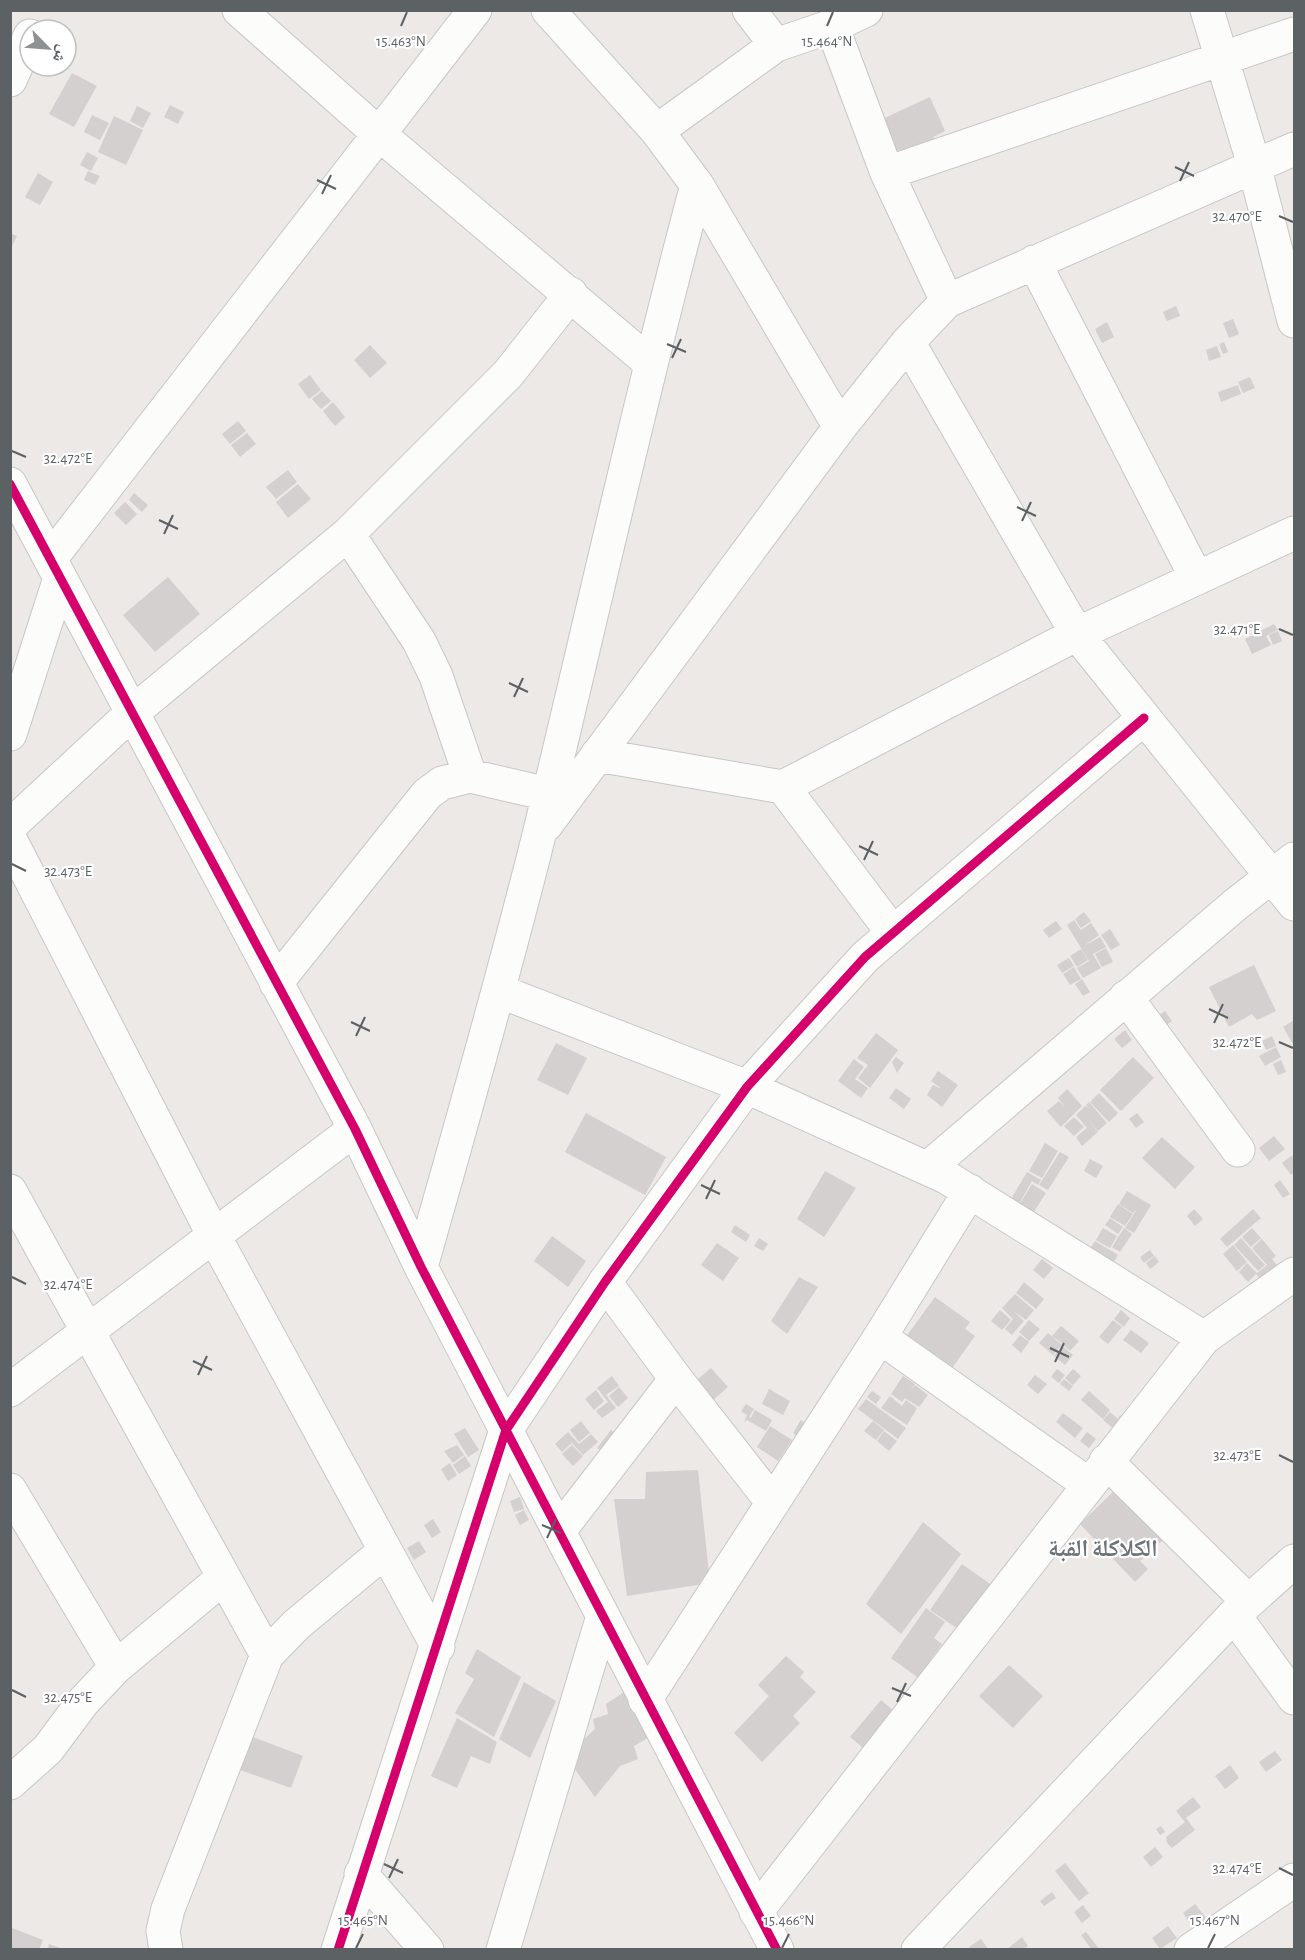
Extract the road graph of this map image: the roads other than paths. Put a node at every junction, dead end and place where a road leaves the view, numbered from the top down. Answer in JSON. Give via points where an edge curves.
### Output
{"nodes":[{"id":1,"x":239,"y":10,"type":"edge"},
{"id":2,"x":475,"y":10,"type":"edge"},
{"id":3,"x":548,"y":10,"type":"edge"},
{"id":4,"x":750,"y":10,"type":"edge"},
{"id":5,"x":866,"y":10,"type":"edge"},
{"id":6,"x":1207,"y":10,"type":"edge"},
{"id":7,"x":832,"y":26,"type":"junction"},
{"id":8,"x":1294,"y":34,"type":"edge"},
{"id":9,"x":776,"y":45,"type":"junction"},
{"id":10,"x":1223,"y":59,"type":"junction"},
{"id":11,"x":18,"y":62,"type":"edge"},
{"id":12,"x":10,"y":80,"type":"edge"},
{"id":13,"x":657,"y":131,"type":"junction"},
{"id":14,"x":379,"y":134,"type":"junction"},
{"id":15,"x":1294,"y":149,"type":"edge"},
{"id":16,"x":1254,"y":165,"type":"junction"},
{"id":17,"x":887,"y":173,"type":"junction"},
{"id":18,"x":697,"y":185,"type":"junction"},
{"id":19,"x":1034,"y":262,"type":"junction"},
{"id":20,"x":571,"y":294,"type":"junction"},
{"id":21,"x":946,"y":301,"type":"junction"},
{"id":22,"x":1294,"y":321,"type":"edge"},
{"id":23,"x":908,"y":342,"type":"junction"},
{"id":24,"x":649,"y":362,"type":"junction"},
{"id":25,"x":840,"y":427,"type":"junction"},
{"id":26,"x":10,"y":484,"type":"edge"},
{"id":27,"x":1294,"y":533,"type":"edge"},
{"id":28,"x":348,"y":534,"type":"junction"},
{"id":29,"x":55,"y":568,"type":"junction"},
{"id":30,"x":1196,"y":577,"type":"junction"},
{"id":31,"x":1077,"y":633,"type":"junction"},
{"id":32,"x":133,"y":712,"type":"junction"},
{"id":33,"x":1144,"y":718,"type":"junction"},
{"id":34,"x":10,"y":734,"type":"edge"},
{"id":35,"x":597,"y":755,"type":"junction"},
{"id":36,"x":470,"y":776,"type":"junction"},
{"id":37,"x":783,"y":787,"type":"junction"},
{"id":38,"x":548,"y":794,"type":"junction"},
{"id":39,"x":10,"y":826,"type":"edge"},
{"id":40,"x":538,"y":837,"type":"junction"},
{"id":41,"x":10,"y":839,"type":"edge"},
{"id":42,"x":1284,"y":868,"type":"edge"},
{"id":43,"x":1294,"y":904,"type":"edge"},
{"id":44,"x":893,"y":933,"type":"junction"},
{"id":45,"x":276,"y":983,"type":"junction"},
{"id":46,"x":499,"y":991,"type":"junction"},
{"id":47,"x":1126,"y":997,"type":"junction"},
{"id":48,"x":747,"y":1087,"type":"junction"},
{"id":49,"x":355,"y":1129,"type":"junction"},
{"id":50,"x":1238,"y":1150,"type":"dead end"},
{"id":51,"x":928,"y":1168,"type":"junction"},
{"id":52,"x":10,"y":1191,"type":"edge"},
{"id":53,"x":970,"y":1191,"type":"junction"},
{"id":54,"x":213,"y":1234,"type":"junction"},
{"id":55,"x":421,"y":1267,"type":"junction"},
{"id":56,"x":1294,"y":1274,"type":"edge"},
{"id":57,"x":605,"y":1282,"type":"junction"},
{"id":58,"x":87,"y":1330,"type":"junction"},
{"id":59,"x":880,"y":1337,"type":"junction"},
{"id":60,"x":1204,"y":1338,"type":"junction"},
{"id":61,"x":676,"y":1379,"type":"junction"},
{"id":62,"x":10,"y":1390,"type":"edge"},
{"id":63,"x":506,"y":1430,"type":"junction"},
{"id":64,"x":1097,"y":1473,"type":"junction"},
{"id":65,"x":10,"y":1490,"type":"edge"},
{"id":66,"x":773,"y":1503,"type":"junction"},
{"id":67,"x":559,"y":1531,"type":"junction"},
{"id":68,"x":385,"y":1551,"type":"junction"},
{"id":69,"x":1294,"y":1561,"type":"edge"},
{"id":70,"x":223,"y":1578,"type":"junction"},
{"id":71,"x":1241,"y":1608,"type":"junction"},
{"id":72,"x":603,"y":1616,"type":"junction"},
{"id":73,"x":438,"y":1647,"type":"junction"},
{"id":74,"x":267,"y":1655,"type":"junction"},
{"id":75,"x":116,"y":1667,"type":"junction"},
{"id":76,"x":1294,"y":1698,"type":"edge"},
{"id":77,"x":645,"y":1700,"type":"junction"},
{"id":78,"x":13,"y":1774,"type":"edge"},
{"id":79,"x":362,"y":1874,"type":"junction"},
{"id":80,"x":1291,"y":1890,"type":"edge"},
{"id":81,"x":756,"y":1912,"type":"junction"},
{"id":82,"x":166,"y":1950,"type":"edge"},
{"id":83,"x":338,"y":1950,"type":"edge"},
{"id":84,"x":427,"y":1950,"type":"edge"},
{"id":85,"x":503,"y":1950,"type":"edge"},
{"id":86,"x":777,"y":1950,"type":"edge"},
{"id":87,"x":918,"y":1950,"type":"edge"},
{"id":88,"x":1191,"y":1950,"type":"edge"}],
"edges":[{"from":1,"to":14,"type":"street"},
{"from":2,"to":14,"type":"street"},
{"from":3,"to":13,"type":"street"},
{"from":4,"to":9,"type":"street"},
{"from":5,"to":7,"type":"street"},
{"from":6,"to":10,"type":"street"},
{"from":7,"to":9,"type":"street"},
{"from":7,"to":17,"type":"street"},
{"from":8,"to":10,"type":"street"},
{"from":9,"to":13,"type":"street"},
{"from":10,"to":16,"type":"street"},
{"from":10,"to":17,"type":"street"},
{"from":11,"to":12,"type":"street"},
{"from":13,"to":18,"type":"street"},
{"from":14,"to":20,"type":"street"},
{"from":14,"to":29,"type":"street"},
{"from":15,"to":16,"type":"street"},
{"from":16,"to":19,"type":"street"},
{"from":16,"to":22,"type":"street"},
{"from":17,"to":21,"type":"street"},
{"from":18,"to":24,"type":"street"},
{"from":18,"to":25,"type":"street"},
{"from":19,"to":21,"type":"street"},
{"from":19,"to":30,"type":"street"},
{"from":20,"to":24,"type":"street"},
{"from":20,"to":28,"type":"street","via":[[508,374]]},
{"from":21,"to":23,"type":"street"},
{"from":23,"to":25,"type":"street"},
{"from":23,"to":31,"type":"street"},
{"from":24,"to":38,"type":"street"},
{"from":25,"to":35,"type":"street"},
{"from":26,"to":29,"type":"street"},
{"from":27,"to":30,"type":"street"},
{"from":28,"to":32,"type":"street"},
{"from":28,"to":36,"type":"street","via":[[419,641],[436,676]]},
{"from":29,"to":32,"type":"street"},
{"from":29,"to":34,"type":"street"},
{"from":30,"to":31,"type":"street"},
{"from":31,"to":33,"type":"street"},
{"from":31,"to":37,"type":"street"},
{"from":32,"to":39,"type":"street"},
{"from":32,"to":45,"type":"street"},
{"from":33,"to":42,"type":"street"},
{"from":33,"to":44,"type":"street"},
{"from":35,"to":37,"type":"street"},
{"from":35,"to":40,"type":"street"},
{"from":36,"to":38,"type":"street"},
{"from":36,"to":45,"type":"street","via":[[442,783],[427,794]]},
{"from":37,"to":44,"type":"street"},
{"from":38,"to":40,"type":"street"},
{"from":40,"to":46,"type":"street"},
{"from":41,"to":54,"type":"street"},
{"from":42,"to":43,"type":"street"},
{"from":42,"to":47,"type":"street"},
{"from":44,"to":48,"type":"street","via":[[865,957]]},
{"from":45,"to":49,"type":"street"},
{"from":46,"to":48,"type":"street"},
{"from":46,"to":55,"type":"street"},
{"from":47,"to":50,"type":"street"},
{"from":47,"to":51,"type":"street"},
{"from":48,"to":51,"type":"street"},
{"from":48,"to":57,"type":"street"},
{"from":49,"to":54,"type":"street"},
{"from":49,"to":55,"type":"street"},
{"from":51,"to":53,"type":"street"},
{"from":52,"to":58,"type":"street"},
{"from":53,"to":59,"type":"street"},
{"from":53,"to":60,"type":"street"},
{"from":54,"to":58,"type":"street"},
{"from":54,"to":68,"type":"street"},
{"from":55,"to":63,"type":"street"},
{"from":56,"to":60,"type":"street"},
{"from":57,"to":61,"type":"street"},
{"from":57,"to":63,"type":"street"},
{"from":58,"to":62,"type":"street"},
{"from":58,"to":70,"type":"street"},
{"from":59,"to":64,"type":"street"},
{"from":59,"to":66,"type":"street"},
{"from":60,"to":64,"type":"street"},
{"from":61,"to":66,"type":"street"},
{"from":61,"to":67,"type":"street"},
{"from":63,"to":67,"type":"street"},
{"from":63,"to":73,"type":"street"},
{"from":64,"to":71,"type":"street"},
{"from":64,"to":81,"type":"street"},
{"from":65,"to":75,"type":"street"},
{"from":66,"to":77,"type":"street"},
{"from":67,"to":72,"type":"street"},
{"from":68,"to":73,"type":"street"},
{"from":68,"to":74,"type":"street","via":[[296,1625]]},
{"from":69,"to":71,"type":"street"},
{"from":70,"to":74,"type":"street"},
{"from":70,"to":75,"type":"street"},
{"from":71,"to":76,"type":"street"},
{"from":71,"to":87,"type":"street"},
{"from":72,"to":77,"type":"street"},
{"from":72,"to":85,"type":"street"},
{"from":73,"to":79,"type":"street"},
{"from":74,"to":82,"type":"street","via":[[168,1909],[163,1931]]},
{"from":75,"to":78,"type":"street","via":[[83,1702],[48,1749]]},
{"from":77,"to":81,"type":"street"},
{"from":79,"to":83,"type":"street"},
{"from":79,"to":84,"type":"street"},
{"from":80,"to":88,"type":"street"},
{"from":81,"to":86,"type":"street"}]}
